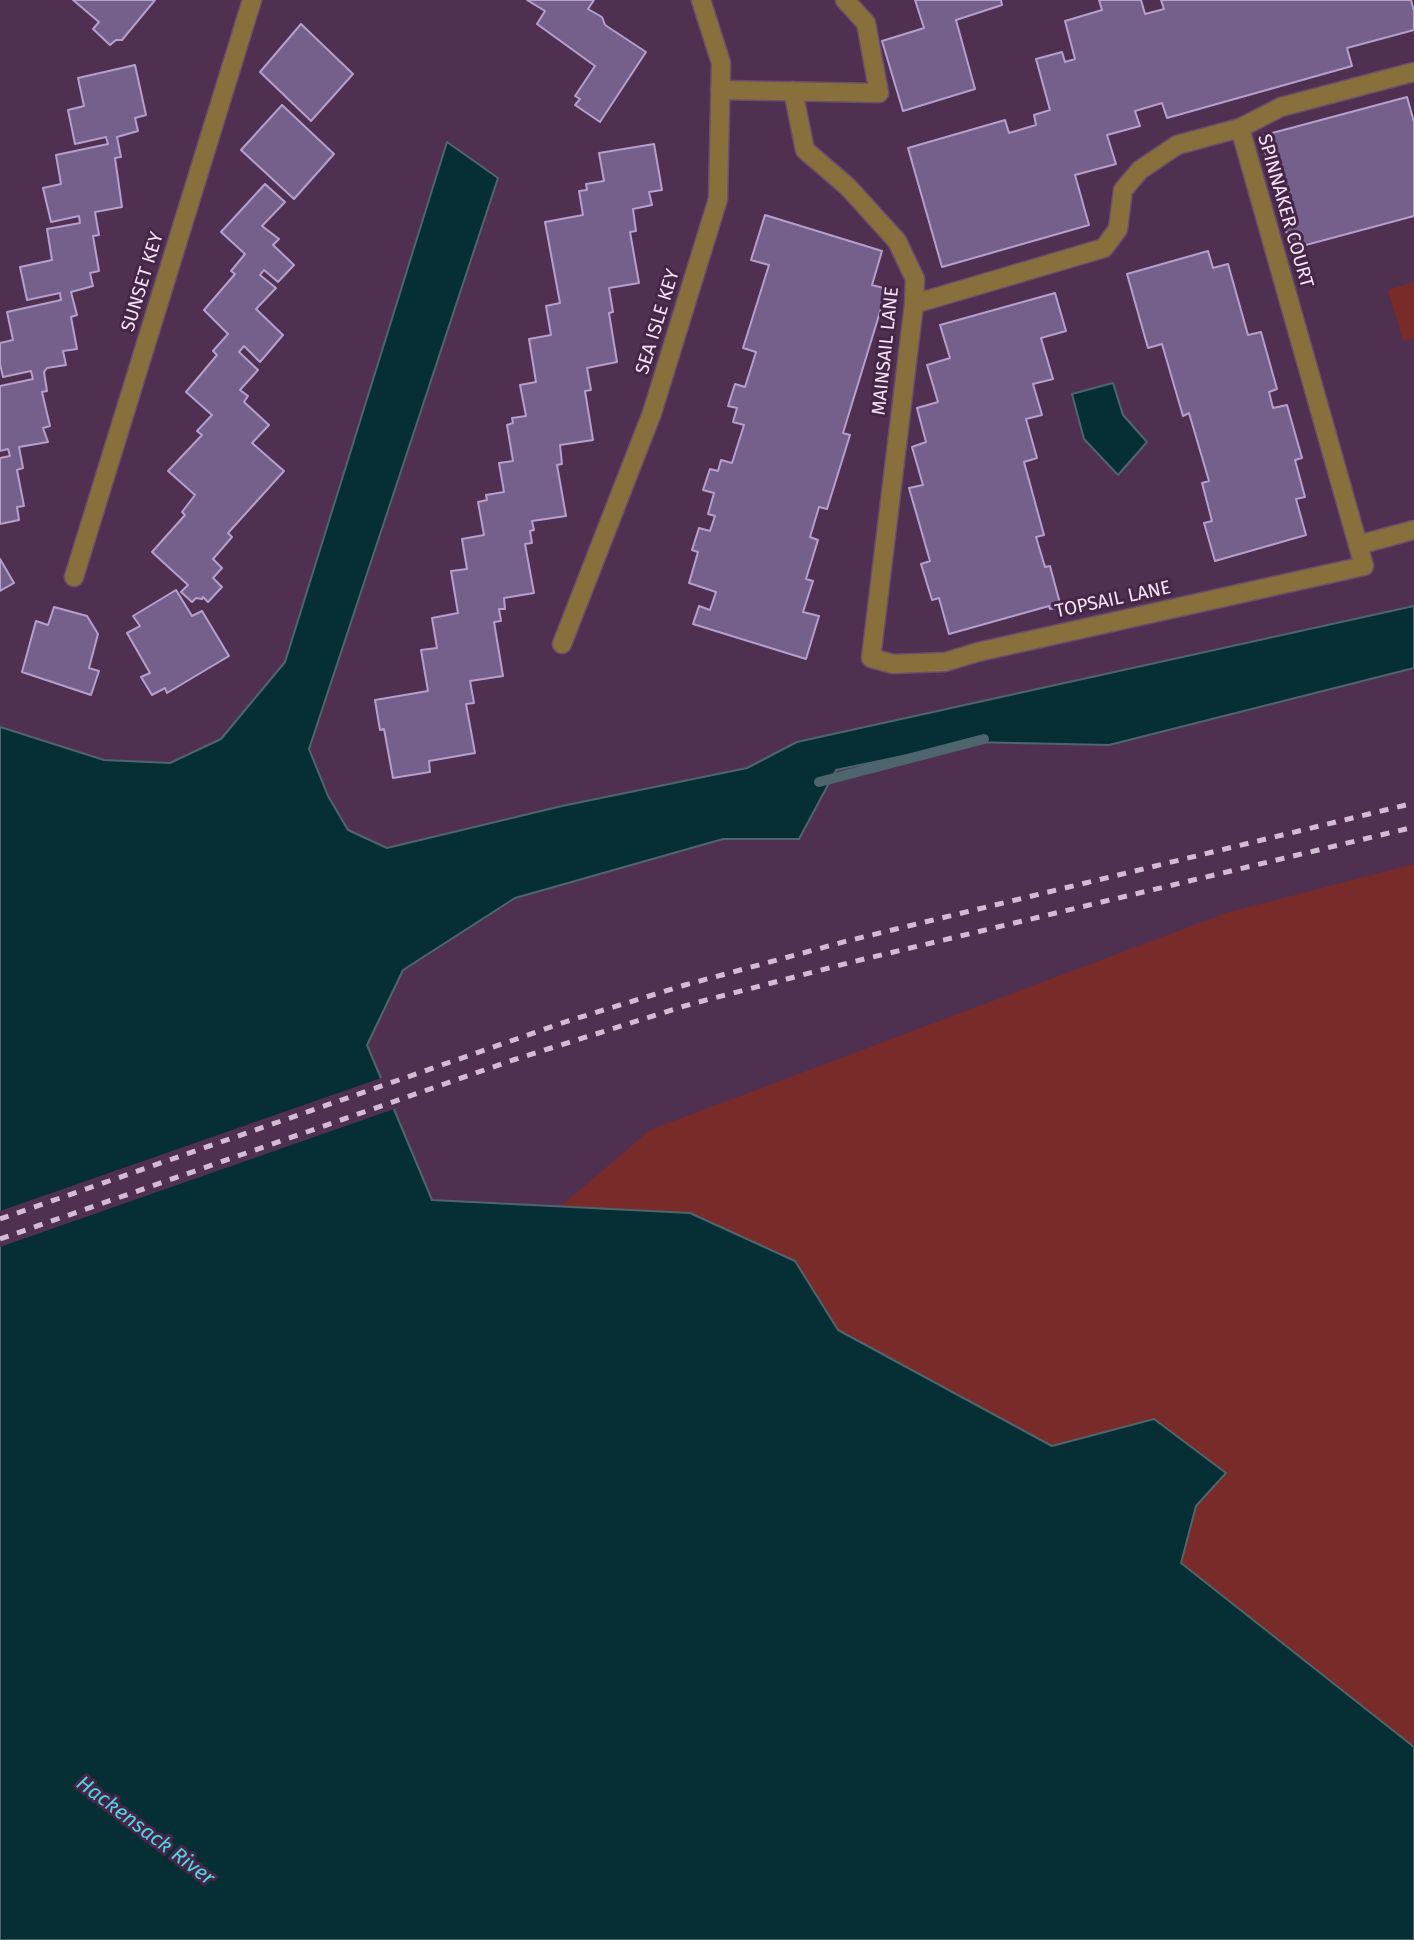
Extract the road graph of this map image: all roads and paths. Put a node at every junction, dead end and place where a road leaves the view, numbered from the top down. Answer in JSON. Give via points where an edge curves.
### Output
{"nodes":[{"id":1,"x":252,"y":0,"type":"edge"},
{"id":2,"x":701,"y":0,"type":"edge"},
{"id":3,"x":845,"y":0,"type":"edge"},
{"id":4,"x":1414,"y":72,"type":"edge"},
{"id":5,"x":720,"y":90,"type":"junction"},
{"id":6,"x":793,"y":91,"type":"junction"},
{"id":7,"x":1240,"y":128,"type":"junction"},
{"id":8,"x":914,"y":304,"type":"junction"},
{"id":9,"x":1414,"y":530,"type":"edge"},
{"id":10,"x":1358,"y":545,"type":"junction"},
{"id":11,"x":1364,"y":566,"type":"joint"},
{"id":12,"x":74,"y":577,"type":"dead end"},
{"id":13,"x":562,"y":644,"type":"dead end"},
{"id":14,"x":871,"y":658,"type":"joint"}],
"edges":[{"from":1,"to":12,"type":"street","name":"SUNSET KEY"},
{"from":2,"to":5,"type":"street","name":"SEA ISLE KEY","via":[[721,63]]},
{"from":3,"to":6,"type":"street","via":[[866,23],[879,93]]},
{"from":4,"to":7,"type":"street","via":[[1280,107]]},
{"from":5,"to":6,"type":"street"},
{"from":5,"to":13,"type":"street","name":"SEA ISLE KEY","via":[[718,199],[652,414]]},
{"from":6,"to":8,"type":"street","name":"MAINSAIL LANE","via":[[805,150],[848,187],[897,241],[915,279]]},
{"from":7,"to":8,"type":"street","name":"SPINNAKER COURT","via":[[1177,145],[1140,170],[1123,190],[1118,229],[1104,248]]},
{"from":7,"to":10,"type":"street","name":"SPINNAKER COURT"},
{"from":8,"to":14,"type":"street","name":"MAINSAIL LANE"},
{"from":9,"to":10,"type":"street"},
{"from":10,"to":11,"type":"street","name":"SPINNAKER COURT"},
{"from":11,"to":14,"type":"street","name":"TOPSAIL LANE","via":[[945,662],[893,664]]}]}
